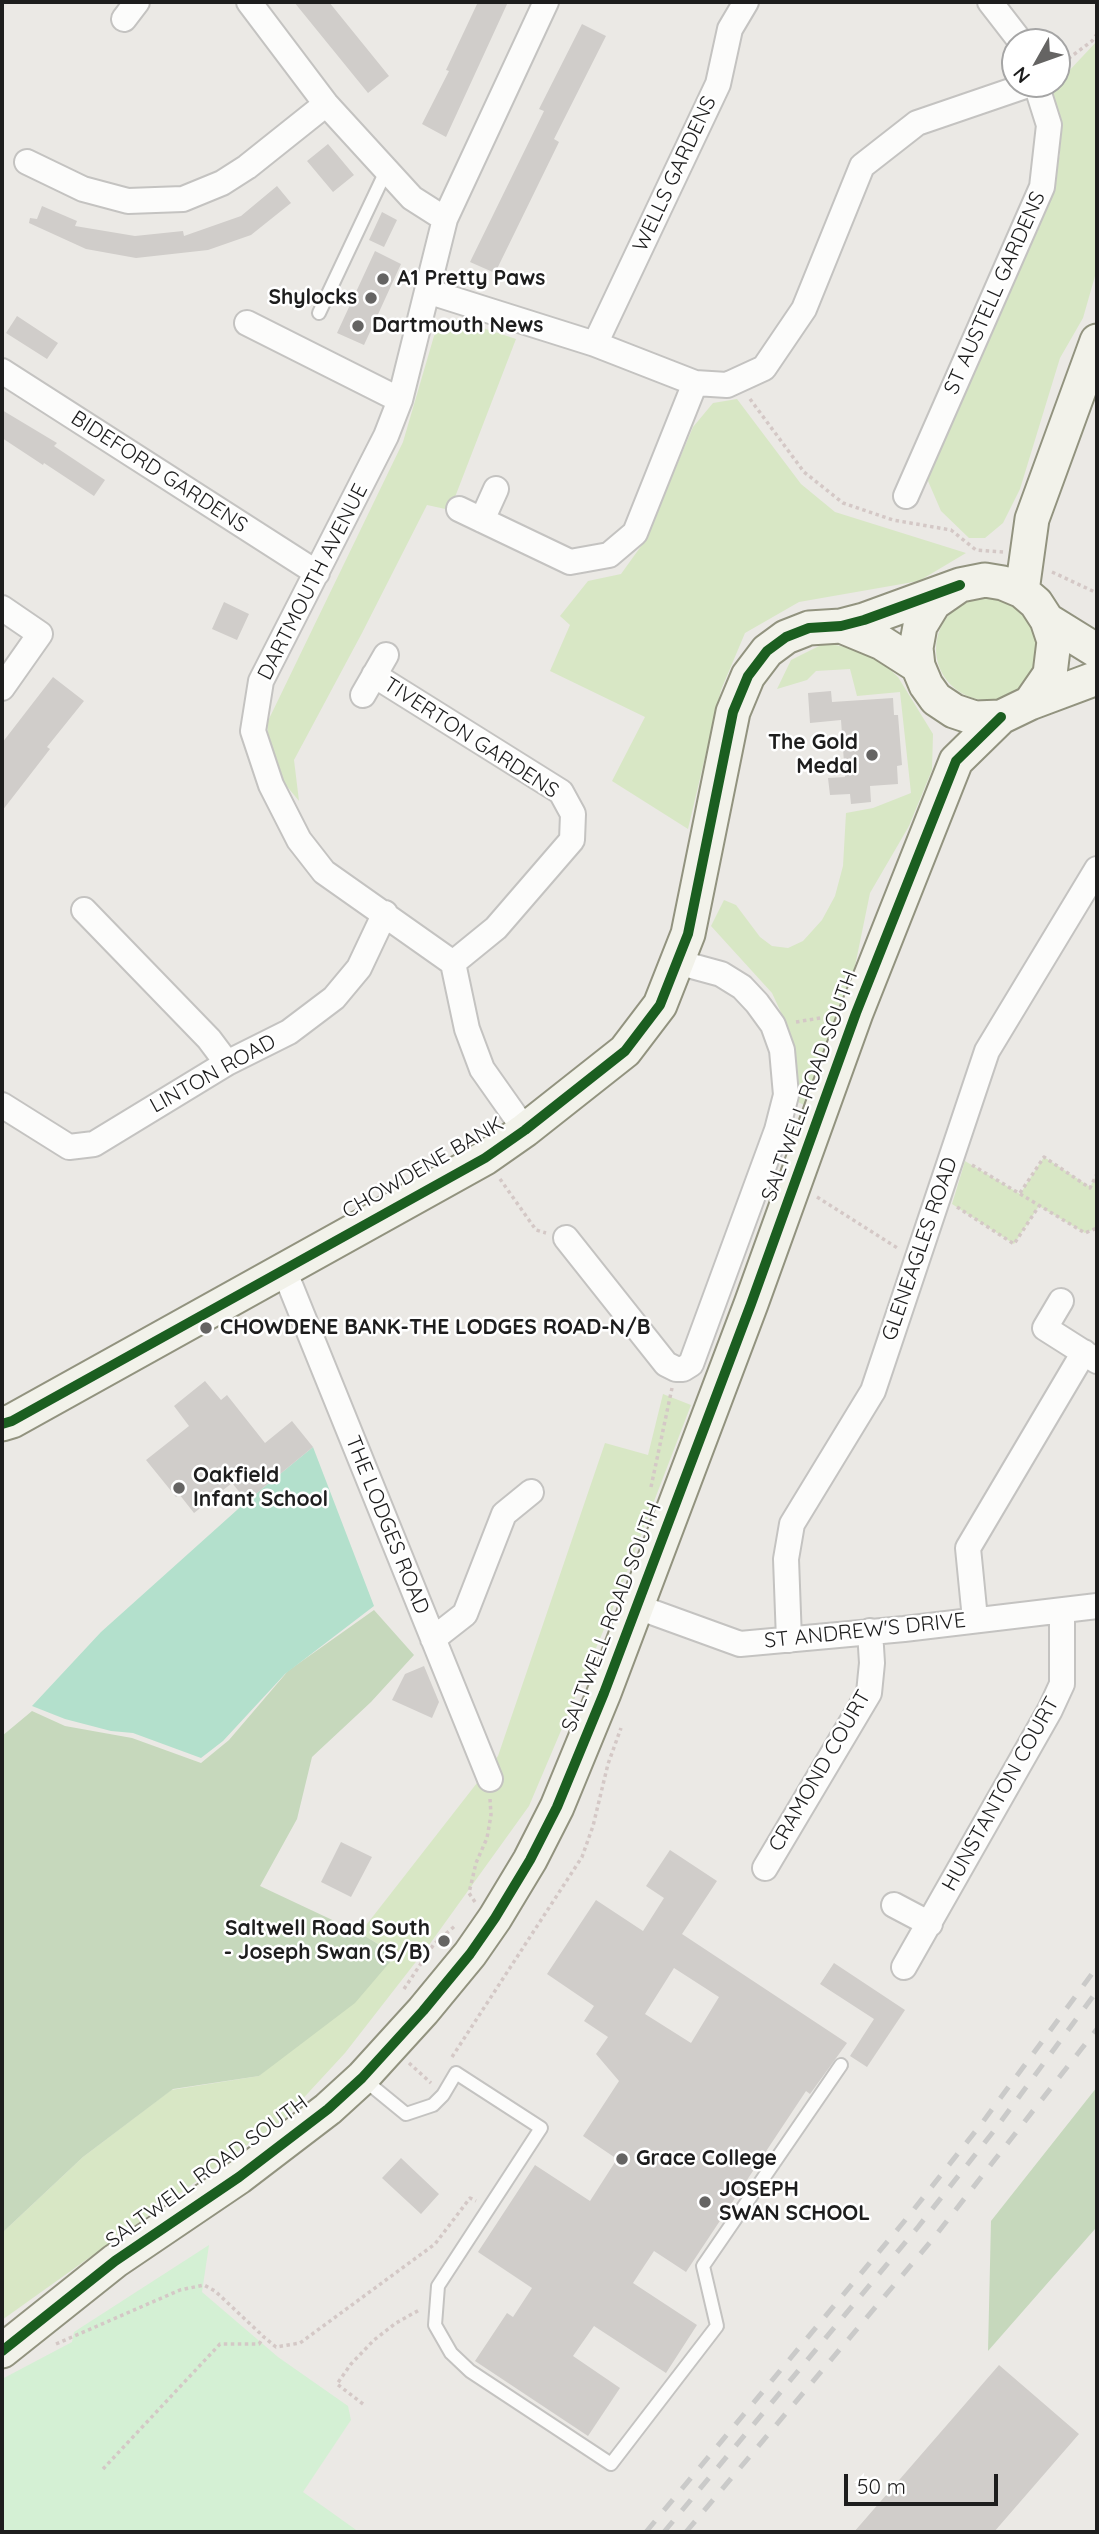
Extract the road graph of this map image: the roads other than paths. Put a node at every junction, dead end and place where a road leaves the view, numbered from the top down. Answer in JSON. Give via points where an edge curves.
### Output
{"nodes":[{"id":1,"x":249,"y":2,"type":"edge"},
{"id":2,"x":546,"y":2,"type":"edge"},
{"id":3,"x":746,"y":2,"type":"edge"},
{"id":4,"x":990,"y":2,"type":"edge"},
{"id":5,"x":1010,"y":28,"type":"edge"},
{"id":6,"x":1001,"y":94,"type":"edge"},
{"id":7,"x":1038,"y":98,"type":"edge"},
{"id":8,"x":326,"y":104,"type":"junction"},
{"id":9,"x":26,"y":162,"type":"dead end"},
{"id":10,"x":386,"y":171,"type":"junction"},
{"id":11,"x":445,"y":219,"type":"junction"},
{"id":12,"x":427,"y":290,"type":"junction"},
{"id":13,"x":319,"y":313,"type":"dead end"},
{"id":14,"x":247,"y":323,"type":"dead end"},
{"id":15,"x":1097,"y":341,"type":"edge"},
{"id":16,"x":595,"y":344,"type":"junction"},
{"id":17,"x":2,"y":371,"type":"edge"},
{"id":18,"x":695,"y":383,"type":"junction"},
{"id":19,"x":400,"y":400,"type":"junction"},
{"id":20,"x":496,"y":489,"type":"dead end"},
{"id":21,"x":906,"y":496,"type":"dead end"},
{"id":22,"x":459,"y":509,"type":"dead end"},
{"id":23,"x":1032,"y":519,"type":"junction"},
{"id":24,"x":482,"y":520,"type":"junction"},
{"id":25,"x":317,"y":573,"type":"junction"},
{"id":26,"x":973,"y":583,"type":"junction"},
{"id":27,"x":1022,"y":591,"type":"junction"},
{"id":28,"x":2,"y":608,"type":"edge"},
{"id":29,"x":1048,"y":620,"type":"junction"},
{"id":30,"x":841,"y":626,"type":"junction"},
{"id":31,"x":1097,"y":651,"type":"edge"},
{"id":32,"x":918,"y":666,"type":"junction"},
{"id":33,"x":374,"y":675,"type":"dead end"},
{"id":34,"x":1097,"y":678,"type":"edge"},
{"id":35,"x":2,"y":688,"type":"edge"},
{"id":36,"x":1030,"y":703,"type":"junction"},
{"id":37,"x":954,"y":711,"type":"junction"},
{"id":38,"x":1001,"y":717,"type":"junction"},
{"id":39,"x":956,"y":761,"type":"junction"},
{"id":40,"x":1097,"y":869,"type":"edge"},
{"id":41,"x":84,"y":910,"type":"dead end"},
{"id":42,"x":385,"y":914,"type":"junction"},
{"id":43,"x":677,"y":962,"type":"junction"},
{"id":44,"x":453,"y":963,"type":"junction"},
{"id":45,"x":228,"y":1063,"type":"junction"},
{"id":46,"x":2,"y":1105,"type":"edge"},
{"id":47,"x":525,"y":1130,"type":"junction"},
{"id":48,"x":566,"y":1238,"type":"road end"},
{"id":49,"x":284,"y":1270,"type":"junction"},
{"id":50,"x":1062,"y":1301,"type":"dead end"},
{"id":51,"x":1091,"y":1357,"type":"edge"},
{"id":52,"x":2,"y":1424,"type":"edge"},
{"id":53,"x":531,"y":1492,"type":"dead end"},
{"id":54,"x":638,"y":1606,"type":"junction"},
{"id":55,"x":1097,"y":1606,"type":"edge"},
{"id":56,"x":1062,"y":1612,"type":"junction"},
{"id":57,"x":975,"y":1619,"type":"junction"},
{"id":58,"x":870,"y":1631,"type":"junction"},
{"id":59,"x":433,"y":1639,"type":"junction"},
{"id":60,"x":789,"y":1640,"type":"junction"},
{"id":61,"x":489,"y":1779,"type":"road end"},
{"id":62,"x":765,"y":1868,"type":"dead end"},
{"id":63,"x":894,"y":1905,"type":"dead end"},
{"id":64,"x":930,"y":1924,"type":"junction"},
{"id":65,"x":904,"y":1967,"type":"dead end"},
{"id":66,"x":841,"y":2065,"type":"dead end"},
{"id":67,"x":362,"y":2078,"type":"junction"},
{"id":68,"x":9,"y":2344,"type":"edge"}],
"edges":[{"from":1,"to":8,"type":"street"},
{"from":2,"to":11,"type":"street","name":"DARTMOUTH AVENUE"},
{"from":3,"to":16,"type":"street","name":"WELLS GARDENS","via":[[730,29],[718,84]]},
{"from":4,"to":5,"type":"street"},
{"from":6,"to":18,"type":"street","via":[[917,122],[862,166],[804,309],[764,368],[727,385]]},
{"from":7,"to":21,"type":"street","name":"ST AUSTELL GARDENS","via":[[1049,125],[1042,187]]},
{"from":8,"to":9,"type":"street","via":[[247,167],[183,199],[128,201],[83,189]]},
{"from":8,"to":10,"type":"street"},
{"from":10,"to":11,"type":"street","via":[[412,198]]},
{"from":10,"to":13,"type":"lane"},
{"from":11,"to":12,"type":"street","name":"DARTMOUTH AVENUE"},
{"from":12,"to":16,"type":"street"},
{"from":12,"to":19,"type":"street","name":"DARTMOUTH AVENUE"},
{"from":14,"to":19,"type":"street"},
{"from":15,"to":23,"type":"street"},
{"from":16,"to":18,"type":"street"},
{"from":17,"to":25,"type":"street","name":"BIDEFORD GARDENS"},
{"from":18,"to":24,"type":"street","via":[[635,533],[609,555],[570,562]]},
{"from":19,"to":25,"type":"street","name":"DARTMOUTH AVENUE"},
{"from":20,"to":24,"type":"street"},
{"from":22,"to":24,"type":"street"},
{"from":23,"to":26,"type":"street","via":[[1007,552]]},
{"from":23,"to":27,"type":"street"},
{"from":25,"to":42,"type":"street","name":"DARTMOUTH AVENUE","via":[[261,681],[253,731],[271,785],[299,840],[324,872]]},
{"from":26,"to":27,"type":"street","via":[[1003,583]]},
{"from":26,"to":30,"type":"street","name":"CHOWDENE BANK"},
{"from":26,"to":32,"type":"street","via":[[934,603],[920,626]]},
{"from":27,"to":29,"type":"street"},
{"from":28,"to":35,"type":"street","via":[[40,634]]},
{"from":29,"to":31,"type":"street"},
{"from":29,"to":36,"type":"street","via":[[1054,641],[1050,674]]},
{"from":30,"to":32,"type":"street","name":"CHOWDENE BANK","via":[[882,643]]},
{"from":30,"to":43,"type":"street","name":"CHOWDENE BANK","via":[[809,628],[786,637],[767,651],[748,676],[733,712],[688,934]]},
{"from":32,"to":37,"type":"street","via":[[936,699]]},
{"from":33,"to":44,"type":"street","name":"TIVERTON GARDENS","via":[[561,792],[573,814],[572,840],[496,928]]},
{"from":34,"to":36,"type":"street"},
{"from":36,"to":38,"type":"street"},
{"from":37,"to":38,"type":"street","via":[[975,718]]},
{"from":37,"to":39,"type":"street","name":"SALTWELL ROAD SOUTH"},
{"from":38,"to":39,"type":"street","name":"SALTWELL ROAD SOUTH"},
{"from":39,"to":54,"type":"street","name":"SALTWELL ROAD SOUTH","via":[[856,1013]]},
{"from":40,"to":60,"type":"street","name":"GLENEAGLES ROAD","via":[[987,1051],[873,1391],[792,1524],[786,1559]]},
{"from":41,"to":45,"type":"street"},
{"from":42,"to":44,"type":"street","name":"DARTMOUTH AVENUE"},
{"from":42,"to":45,"type":"street","name":"LINTON ROAD","via":[[359,968],[334,998],[289,1032]]},
{"from":43,"to":47,"type":"street","name":"CHOWDENE BANK","via":[[660,1005],[625,1051]]},
{"from":43,"to":48,"type":"street","via":[[721,974],[757,1003],[782,1050],[786,1096],[691,1364],[676,1369],[666,1364]]},
{"from":44,"to":47,"type":"street","via":[[467,1029],[482,1069]]},
{"from":45,"to":46,"type":"street","name":"LINTON ROAD","via":[[94,1144],[69,1147]]},
{"from":47,"to":49,"type":"street","name":"CHOWDENE BANK","via":[[485,1158]]},
{"from":49,"to":52,"type":"street","name":"CHOWDENE BANK"},
{"from":49,"to":59,"type":"street","name":"THE LODGES ROAD"},
{"from":50,"to":51,"type":"street","via":[[1045,1328]]},
{"from":51,"to":57,"type":"street","via":[[968,1548]]},
{"from":53,"to":59,"type":"street","via":[[504,1514],[465,1614]]},
{"from":54,"to":60,"type":"street","name":"ST ANDREW'S DRIVE","via":[[740,1644]]},
{"from":54,"to":67,"type":"street","name":"SALTWELL ROAD SOUTH","via":[[557,1807],[530,1860],[470,1954]]},
{"from":55,"to":56,"type":"street","name":"ST ANDREW'S DRIVE"},
{"from":56,"to":57,"type":"street","name":"ST ANDREW'S DRIVE"},
{"from":56,"to":64,"type":"street","name":"HUNSTANTON COURT","via":[[1062,1684]]},
{"from":57,"to":58,"type":"street","name":"ST ANDREW'S DRIVE"},
{"from":58,"to":60,"type":"street","name":"ST ANDREW'S DRIVE"},
{"from":58,"to":62,"type":"street","name":"CRAMOND COURT","via":[[869,1693]]},
{"from":59,"to":61,"type":"street","name":"THE LODGES ROAD"},
{"from":63,"to":64,"type":"street"},
{"from":64,"to":65,"type":"street","name":"HUNSTANTON COURT"},
{"from":66,"to":67,"type":"lane","via":[[703,2266],[717,2326],[611,2464],[470,2371],[451,2353],[435,2325],[438,2286],[541,2128],[456,2073],[433,2105],[406,2114]]},
{"from":67,"to":68,"type":"street","name":"SALTWELL ROAD SOUTH","via":[[302,2130],[115,2261]]}]}
